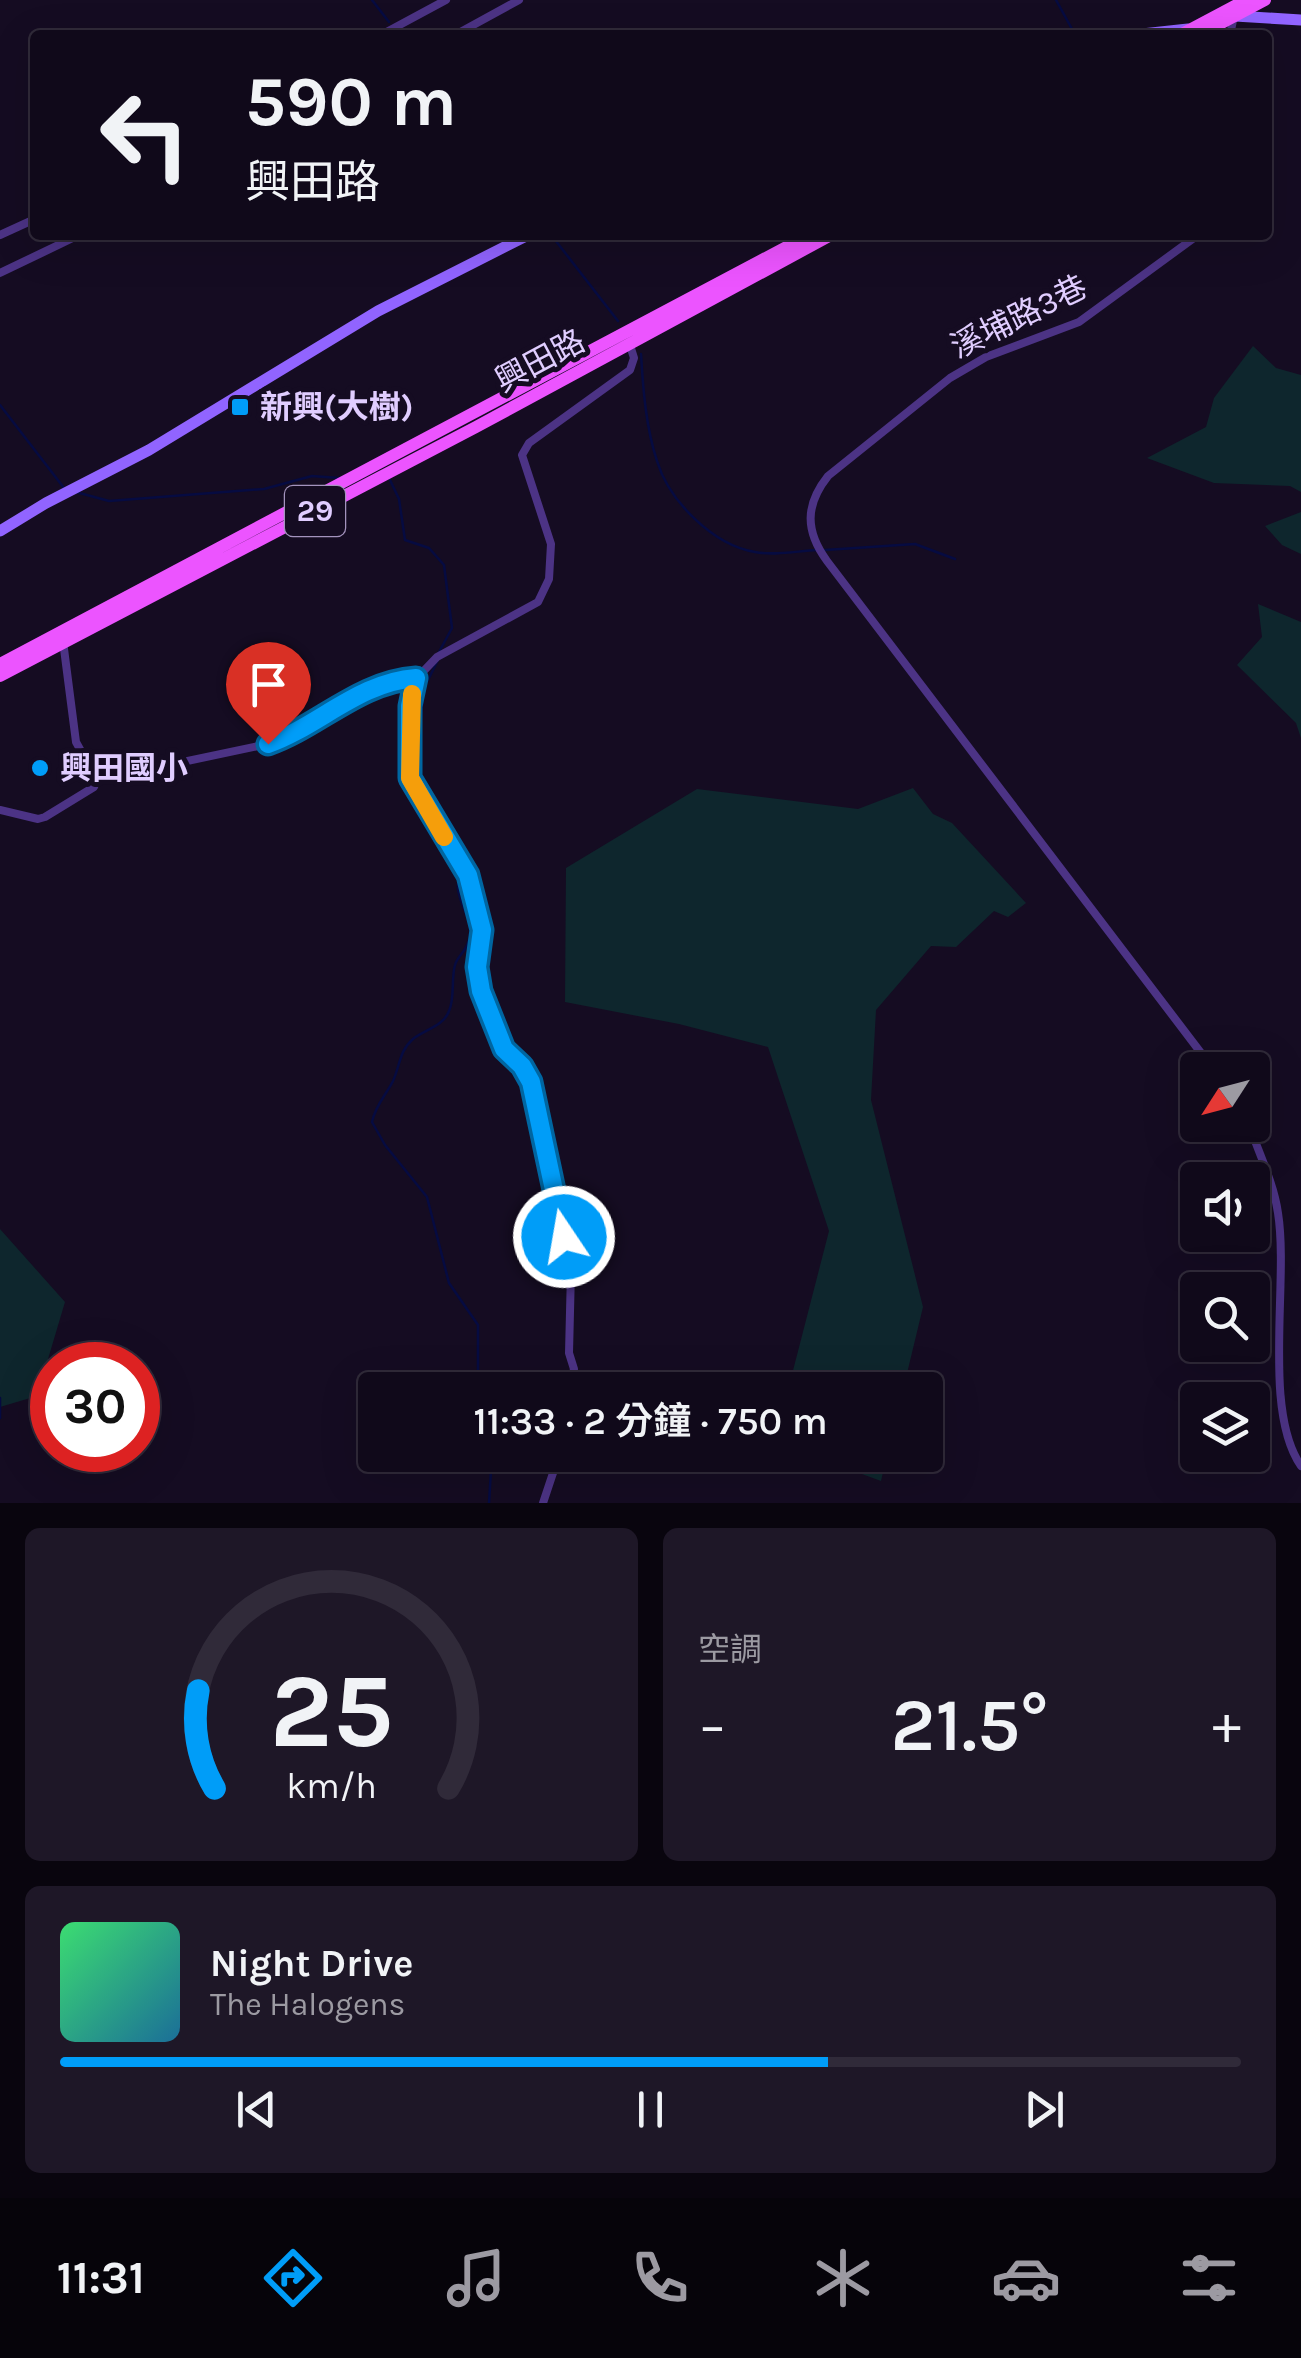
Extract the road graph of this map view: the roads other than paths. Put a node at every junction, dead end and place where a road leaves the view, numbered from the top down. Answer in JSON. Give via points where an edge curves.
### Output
{"nodes":[{"id":1,"x":446,"y":0,"type":"edge"},
{"id":2,"x":518,"y":0,"type":"edge"},
{"id":3,"x":1246,"y":0,"type":"edge"},
{"id":4,"x":1265,"y":0,"type":"edge"},
{"id":5,"x":1234,"y":16,"type":"junction"},
{"id":6,"x":1301,"y":20,"type":"edge"},
{"id":7,"x":390,"y":30,"type":"edge"},
{"id":8,"x":464,"y":30,"type":"edge"},
{"id":9,"x":1196,"y":30,"type":"edge"},
{"id":10,"x":1199,"y":30,"type":"edge"},
{"id":11,"x":1231,"y":30,"type":"edge"},
{"id":12,"x":30,"y":221,"type":"edge"},
{"id":13,"x":0,"y":235,"type":"edge"},
{"id":14,"x":69,"y":240,"type":"edge"},
{"id":15,"x":518,"y":240,"type":"edge"},
{"id":16,"x":801,"y":240,"type":"edge"},
{"id":17,"x":821,"y":240,"type":"edge"},
{"id":18,"x":1191,"y":240,"type":"edge"},
{"id":19,"x":0,"y":273,"type":"edge"},
{"id":20,"x":628,"y":339,"type":"junction"},
{"id":21,"x":0,"y":531,"type":"edge"},
{"id":22,"x":61,"y":637,"type":"junction"},
{"id":23,"x":0,"y":664,"type":"edge"},
{"id":24,"x":0,"y":676,"type":"edge"},
{"id":25,"x":416,"y":678,"type":"junction"},
{"id":26,"x":97,"y":780,"type":"junction"},
{"id":27,"x":0,"y":810,"type":"edge"},
{"id":28,"x":1200,"y":1052,"type":"edge"},
{"id":29,"x":1255,"y":1142,"type":"edge"},
{"id":30,"x":573,"y":1372,"type":"edge"},
{"id":31,"x":1301,"y":1466,"type":"edge"},
{"id":32,"x":553,"y":1472,"type":"edge"},
{"id":33,"x":543,"y":1503,"type":"edge"}],
"edges":[{"from":1,"to":7,"type":"street"},
{"from":2,"to":8,"type":"street"},
{"from":3,"to":9,"type":"main road"},
{"from":4,"to":5,"type":"main road"},
{"from":5,"to":6,"type":"street"},
{"from":5,"to":10,"type":"main road"},
{"from":5,"to":11,"type":"street"},
{"from":12,"to":13,"type":"street"},
{"from":14,"to":19,"type":"street"},
{"from":15,"to":21,"type":"street","via":[[378,311]]},
{"from":16,"to":20,"type":"main road","number":"29"},
{"from":17,"to":20,"type":"main road","number":"29"},
{"from":18,"to":28,"type":"street","name":"溪埔路3巷","via":[[1079,322],[966,368],[818,489],[810,531]]},
{"from":20,"to":22,"type":"main road","name":"興田路","number":"29"},
{"from":20,"to":25,"type":"street","name":"興田路","via":[[634,358],[627,373],[524,448],[552,555],[538,602],[437,657]]},
{"from":22,"to":23,"type":"main road","name":"興田路","number":"29"},
{"from":22,"to":24,"type":"main road","name":"興田路","number":"29"},
{"from":22,"to":26,"type":"street","via":[[76,742]]},
{"from":25,"to":26,"type":"street","name":"興田路","via":[[371,688],[268,744]]},
{"from":25,"to":30,"type":"street","via":[[410,778],[468,875],[482,930],[481,991],[504,1049],[531,1082],[570,1271]]},
{"from":26,"to":27,"type":"street","name":"興田路","via":[[46,817]]},
{"from":29,"to":31,"type":"street","via":[[1279,1216],[1282,1388],[1286,1431]]},
{"from":32,"to":33,"type":"street"}]}
